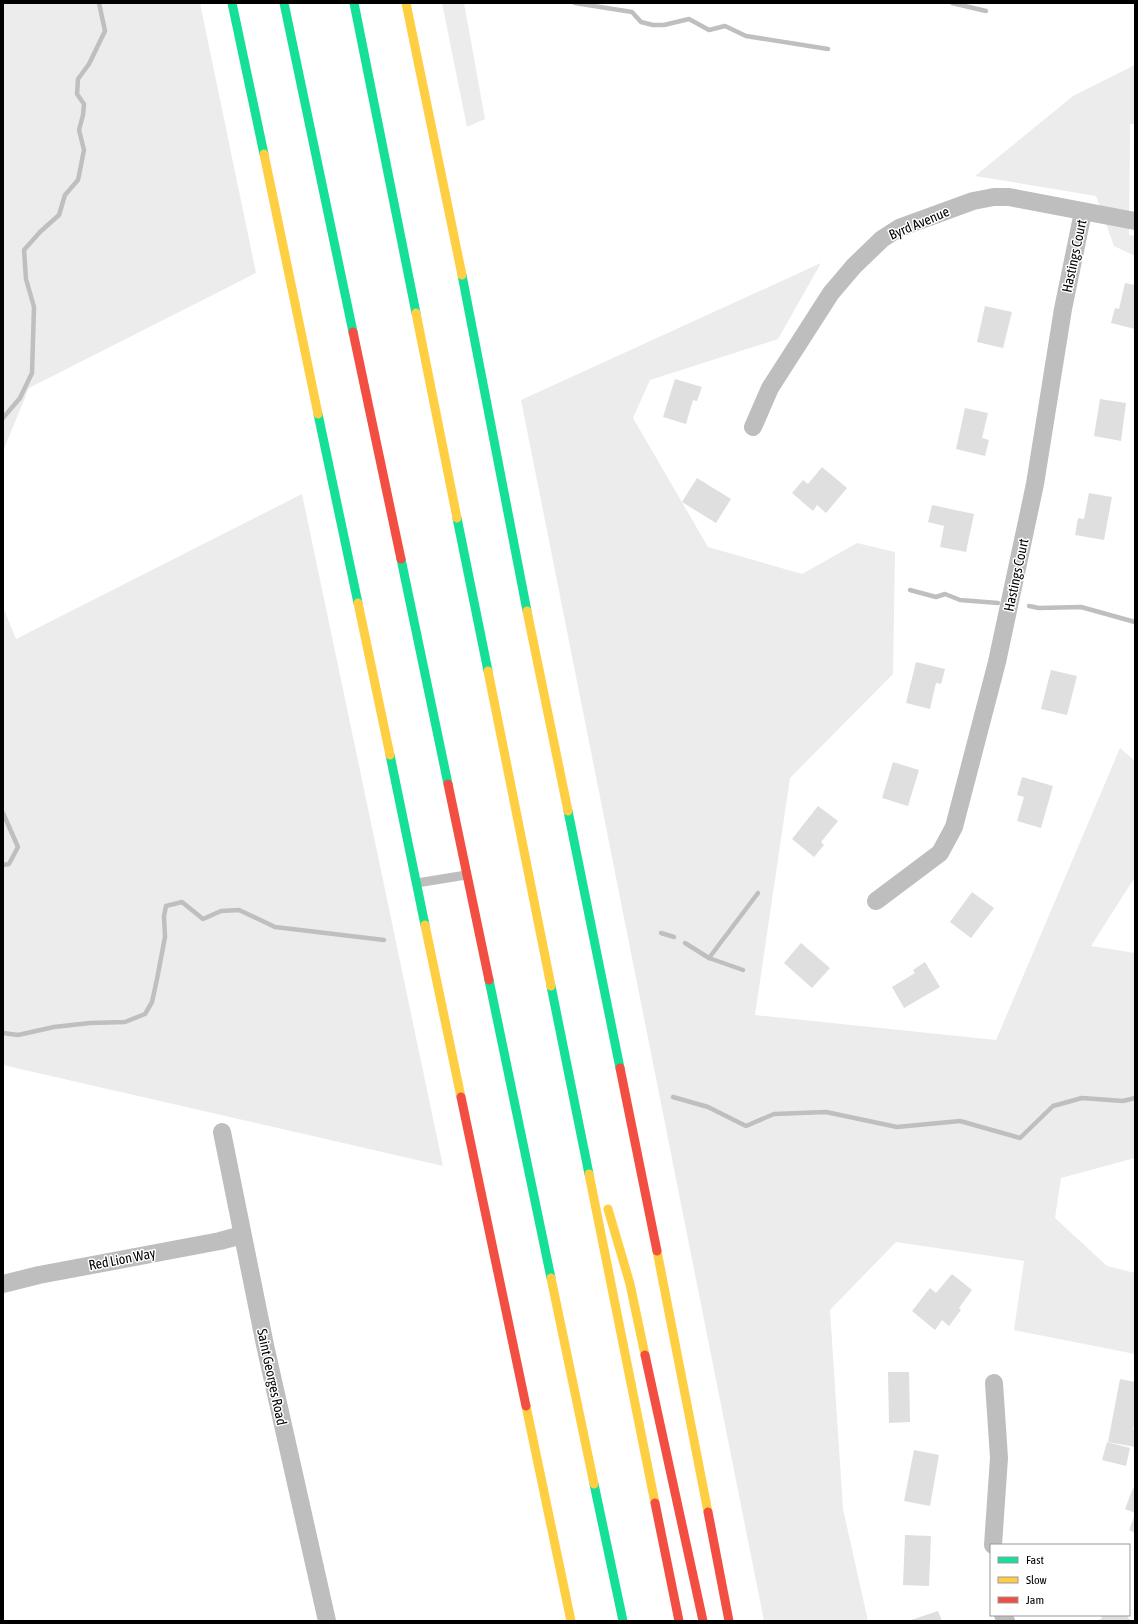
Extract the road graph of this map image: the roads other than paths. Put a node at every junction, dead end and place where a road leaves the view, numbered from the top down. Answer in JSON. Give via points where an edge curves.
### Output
{"nodes":[{"id":1,"x":232,"y":3,"type":"edge"},
{"id":2,"x":284,"y":3,"type":"edge"},
{"id":3,"x":354,"y":3,"type":"edge"},
{"id":4,"x":406,"y":3,"type":"edge"},
{"id":5,"x":1083,"y":212,"type":"junction"},
{"id":6,"x":1135,"y":221,"type":"edge"},
{"id":7,"x":753,"y":427,"type":"dead end"},
{"id":8,"x":466,"y":875,"type":"junction"},
{"id":9,"x":416,"y":883,"type":"junction"},
{"id":10,"x":876,"y":901,"type":"dead end"},
{"id":11,"x":570,"y":1083,"type":"junction"},
{"id":12,"x":222,"y":1132,"type":"dead end"},
{"id":13,"x":602,"y":1187,"type":"dead end"},
{"id":14,"x":606,"y":1202,"type":"dead end"},
{"id":15,"x":242,"y":1235,"type":"junction"},
{"id":16,"x":3,"y":1284,"type":"edge"},
{"id":17,"x":994,"y":1383,"type":"dead end"},
{"id":18,"x":993,"y":1544,"type":"edge"},
{"id":19,"x":327,"y":1621,"type":"edge"},
{"id":20,"x":571,"y":1621,"type":"edge"},
{"id":21,"x":623,"y":1621,"type":"edge"},
{"id":22,"x":679,"y":1621,"type":"edge"},
{"id":23,"x":703,"y":1621,"type":"edge"},
{"id":24,"x":729,"y":1621,"type":"edge"}],
"edges":[{"from":1,"to":9,"type":"highway"},
{"from":2,"to":8,"type":"highway"},
{"from":3,"to":11,"type":"highway"},
{"from":4,"to":24,"type":"highway"},
{"from":5,"to":6,"type":"street","name":"Byrd Avenue"},
{"from":5,"to":7,"type":"street","name":"Byrd Avenue","via":[[1009,197],[994,197],[973,201],[899,228],[882,239],[831,293],[770,388]]},
{"from":5,"to":10,"type":"street","name":"Hastings Court","via":[[1063,309],[1035,484],[997,662],[954,827],[940,853]]},
{"from":8,"to":9,"type":"lane"},
{"from":8,"to":21,"type":"highway"},
{"from":9,"to":20,"type":"highway"},
{"from":11,"to":13,"type":"highway"},
{"from":11,"to":22,"type":"highway"},
{"from":12,"to":15,"type":"street","name":"Saint Georges Road"},
{"from":14,"to":23,"type":"highway","via":[[630,1284]]},
{"from":15,"to":16,"type":"street","name":"Red Lion Way"},
{"from":15,"to":19,"type":"street","name":"Saint Georges Road"},
{"from":17,"to":18,"type":"street","via":[[999,1458]]}]}
